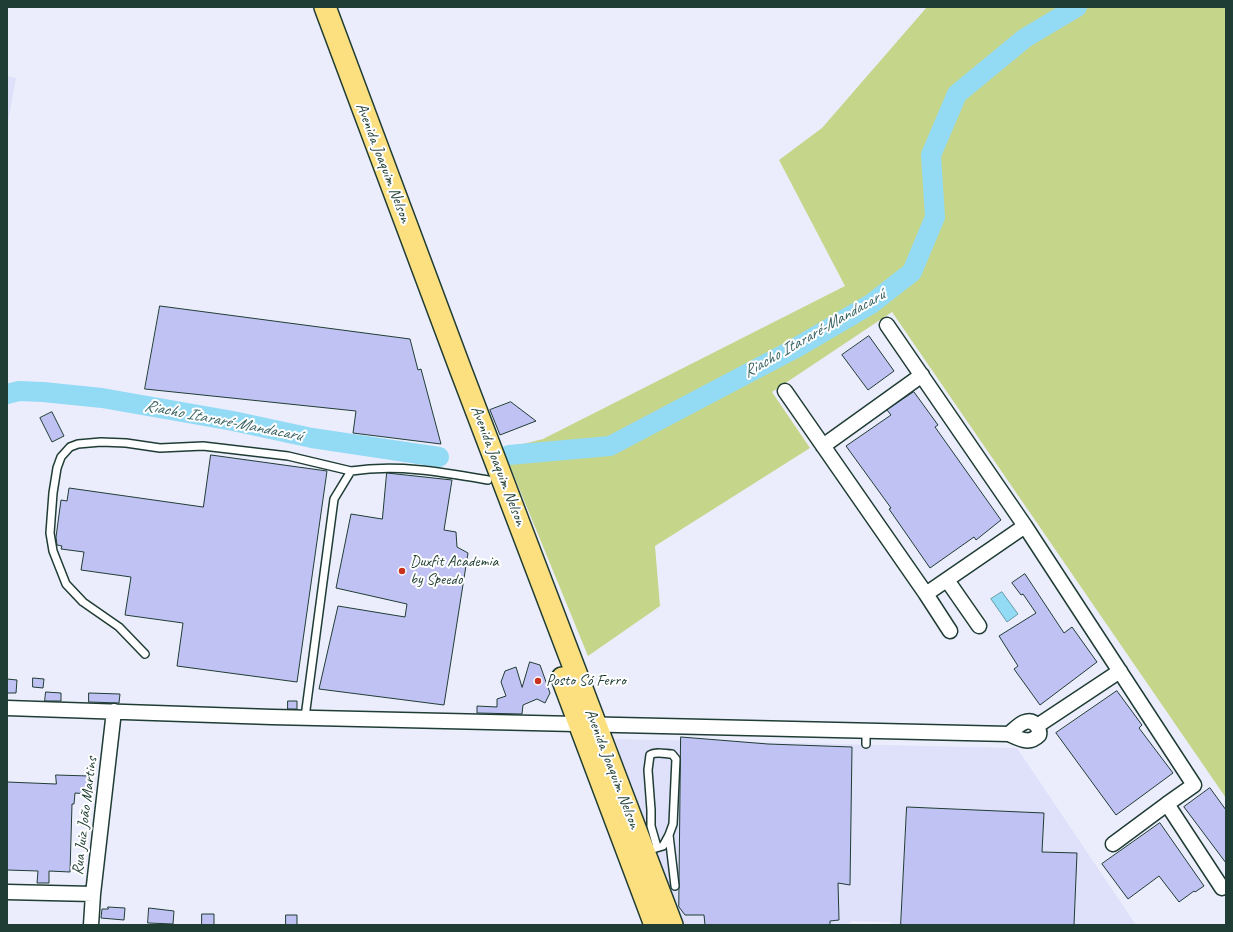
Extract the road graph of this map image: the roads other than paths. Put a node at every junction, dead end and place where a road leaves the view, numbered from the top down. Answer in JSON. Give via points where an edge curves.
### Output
{"nodes":[{"id":1,"x":310,"y":7,"type":"edge"},
{"id":2,"x":325,"y":7,"type":"edge"},
{"id":3,"x":887,"y":325,"type":"dead end"},
{"id":4,"x":454,"y":370,"type":"junction"},
{"id":5,"x":922,"y":375,"type":"junction"},
{"id":6,"x":785,"y":391,"type":"dead end"},
{"id":7,"x":466,"y":403,"type":"junction"},
{"id":8,"x":823,"y":446,"type":"junction"},
{"id":9,"x":351,"y":471,"type":"junction"},
{"id":10,"x":488,"y":480,"type":"junction"},
{"id":11,"x":1025,"y":526,"type":"junction"},
{"id":12,"x":947,"y":580,"type":"junction"},
{"id":13,"x":926,"y":594,"type":"junction"},
{"id":14,"x":979,"y":626,"type":"dead end"},
{"id":15,"x":950,"y":631,"type":"dead end"},
{"id":16,"x":145,"y":654,"type":"dead end"},
{"id":17,"x":1120,"y":671,"type":"junction"},
{"id":18,"x":7,"y":708,"type":"edge"},
{"id":19,"x":114,"y":711,"type":"junction"},
{"id":20,"x":305,"y":717,"type":"junction"},
{"id":21,"x":587,"y":723,"type":"junction"},
{"id":22,"x":1167,"y":804,"type":"junction"},
{"id":23,"x":669,"y":834,"type":"junction"},
{"id":24,"x":1113,"y":844,"type":"dead end"},
{"id":25,"x":650,"y":849,"type":"junction"},
{"id":26,"x":675,"y":886,"type":"dead end"},
{"id":27,"x":1222,"y":888,"type":"dead end"},
{"id":28,"x":7,"y":892,"type":"edge"},
{"id":29,"x":93,"y":894,"type":"junction"},
{"id":30,"x":91,"y":925,"type":"edge"},
{"id":31,"x":654,"y":925,"type":"edge"},
{"id":32,"x":672,"y":925,"type":"edge"}],
"edges":[{"from":1,"to":4,"type":"main road","name":"Avenida Joaquim Nelson"},
{"from":2,"to":4,"type":"main road","name":"Avenida Joaquim Nelson"},
{"from":3,"to":5,"type":"street"},
{"from":4,"to":7,"type":"main road","name":"Avenida Joaquim Nelson"},
{"from":5,"to":8,"type":"street"},
{"from":5,"to":11,"type":"street"},
{"from":6,"to":8,"type":"street"},
{"from":7,"to":10,"type":"main road","name":"Avenida Joaquim Nelson"},
{"from":7,"to":21,"type":"main road","name":"Avenida Joaquim Nelson"},
{"from":8,"to":13,"type":"street"},
{"from":9,"to":10,"type":"lane","via":[[369,468],[426,470]]},
{"from":9,"to":16,"type":"lane","via":[[288,456],[203,446],[160,448],[101,442],[70,447],[57,468],[52,493],[50,533],[53,551],[66,584],[83,602],[119,627]]},
{"from":9,"to":20,"type":"lane","via":[[334,499]]},
{"from":10,"to":21,"type":"main road","name":"Avenida Joaquim Nelson"},
{"from":11,"to":12,"type":"street"},
{"from":11,"to":17,"type":"street"},
{"from":12,"to":13,"type":"street"},
{"from":12,"to":14,"type":"street"},
{"from":13,"to":15,"type":"street"},
{"from":17,"to":21,"type":"street","via":[[1037,726],[1040,732],[1030,741],[1009,734],[866,738]]},
{"from":17,"to":22,"type":"street","via":[[1194,785]]},
{"from":18,"to":19,"type":"street"},
{"from":19,"to":20,"type":"street"},
{"from":19,"to":29,"type":"street","name":"Rua Juiz João Martins"},
{"from":20,"to":21,"type":"street"},
{"from":21,"to":25,"type":"main road","name":"Avenida Joaquim Nelson"},
{"from":21,"to":31,"type":"main road","name":"Avenida Joaquim Nelson"},
{"from":22,"to":24,"type":"street"},
{"from":22,"to":27,"type":"street"},
{"from":23,"to":25,"type":"lane","via":[[663,846]]},
{"from":23,"to":25,"type":"lane","via":[[673,824],[676,759],[672,754],[653,753],[650,755],[648,770],[652,810]]},
{"from":23,"to":26,"type":"lane"},
{"from":25,"to":32,"type":"main road","name":"Avenida Joaquim Nelson"},
{"from":28,"to":29,"type":"street"},
{"from":29,"to":30,"type":"street","name":"Rua Juiz João Martins"}]}
